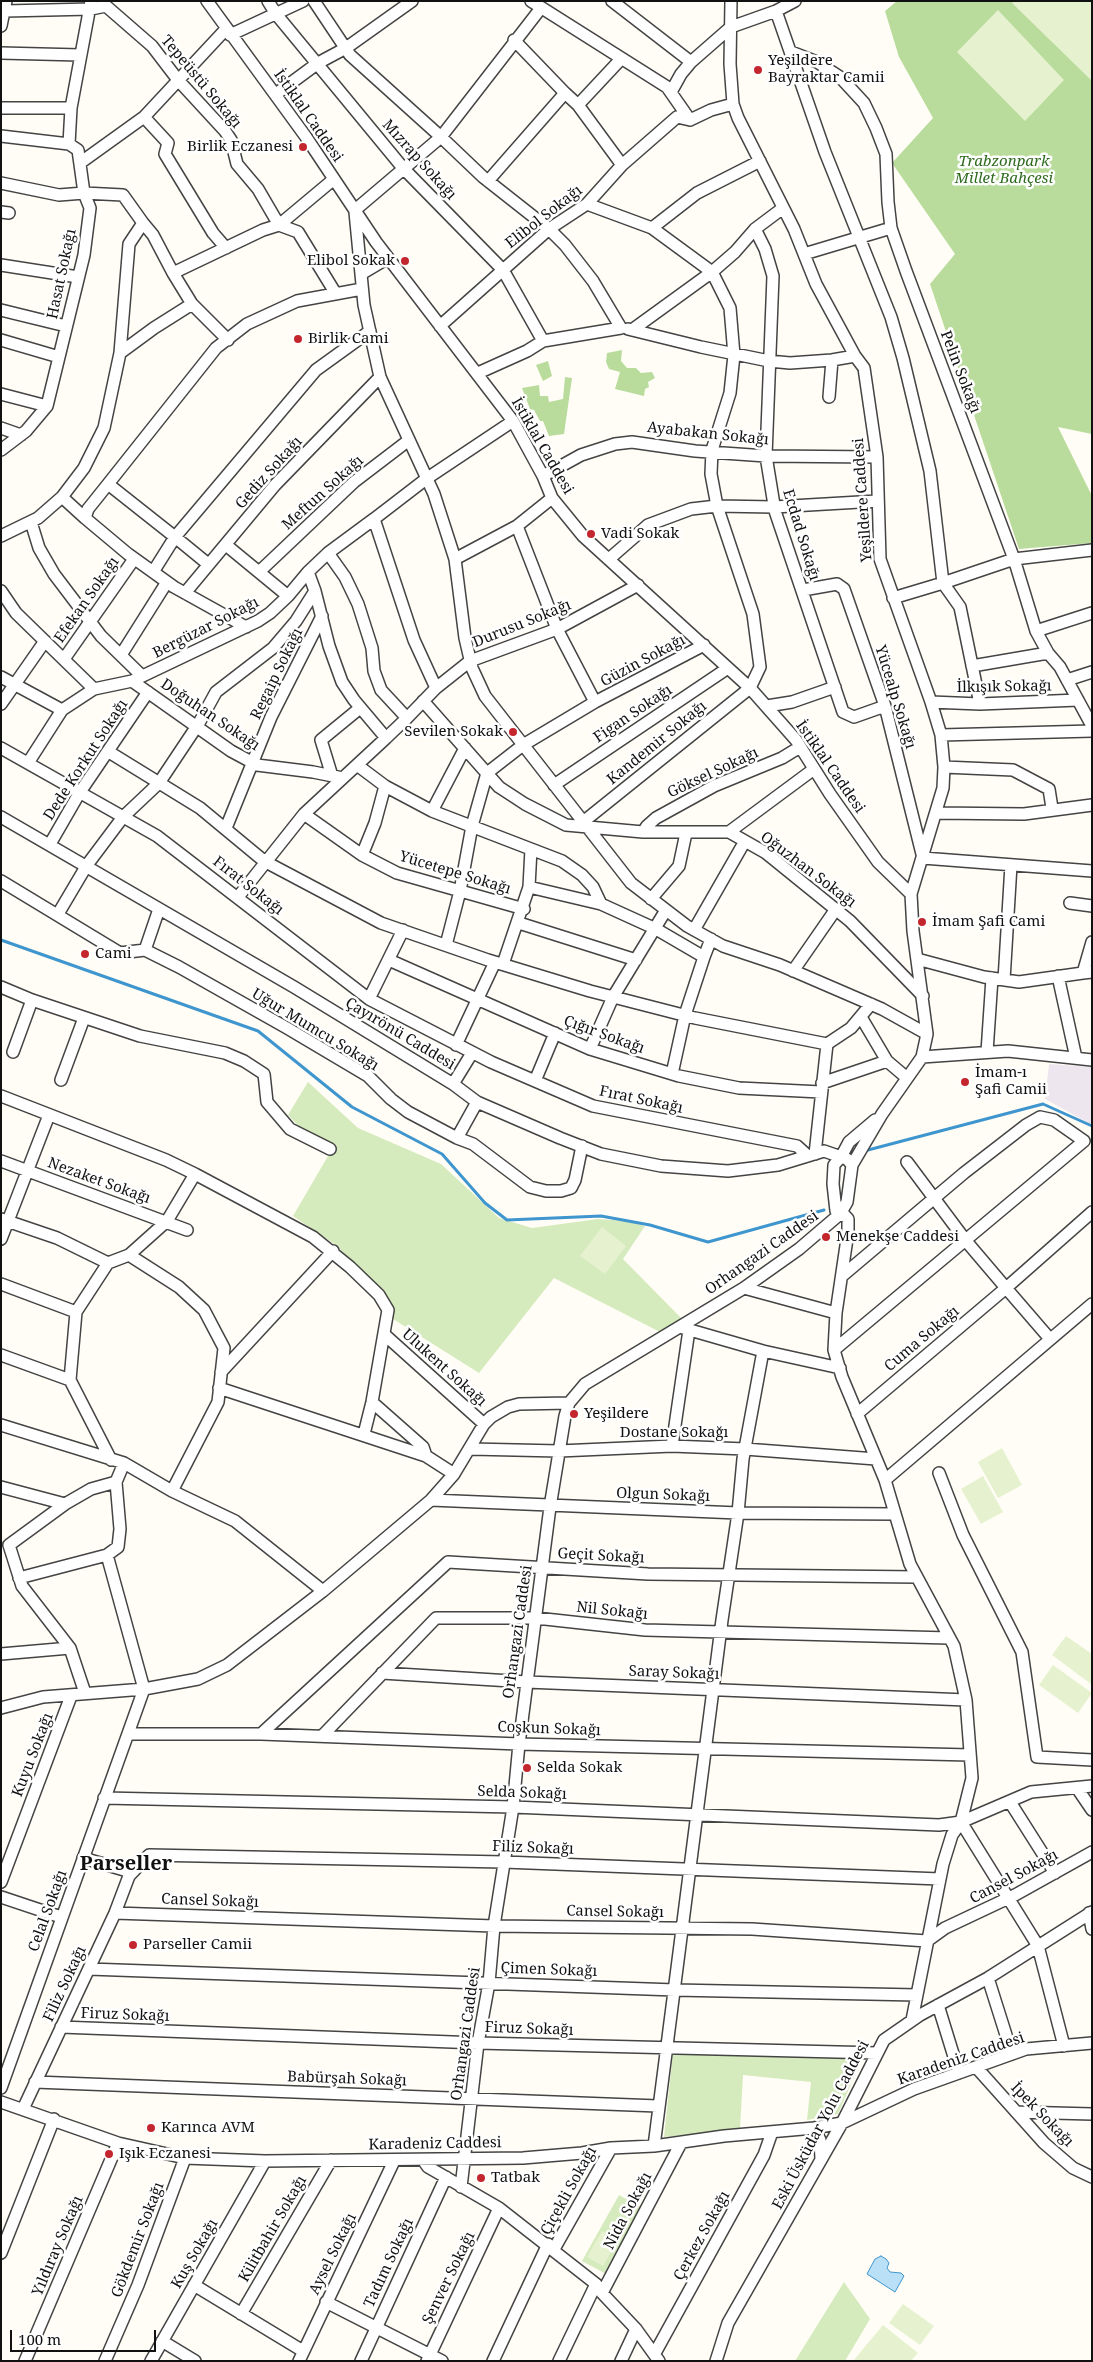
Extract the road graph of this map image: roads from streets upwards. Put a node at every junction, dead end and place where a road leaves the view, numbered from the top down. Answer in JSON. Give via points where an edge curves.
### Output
{"nodes":[{"id":1,"x":207,"y":1,"type":"edge"},
{"id":2,"x":268,"y":1,"type":"edge"},
{"id":3,"x":303,"y":1,"type":"edge"},
{"id":4,"x":314,"y":1,"type":"edge"},
{"id":5,"x":412,"y":1,"type":"edge"},
{"id":6,"x":612,"y":1,"type":"edge"},
{"id":7,"x":732,"y":1,"type":"edge"},
{"id":8,"x":795,"y":1,"type":"edge"},
{"id":9,"x":536,"y":4,"type":"edge"},
{"id":10,"x":91,"y":5,"type":"edge"},
{"id":11,"x":5,"y":6,"type":"edge"},
{"id":12,"x":776,"y":11,"type":"junction"},
{"id":13,"x":276,"y":14,"type":"junction"},
{"id":14,"x":1,"y":26,"type":"edge"},
{"id":15,"x":731,"y":27,"type":"junction"},
{"id":16,"x":228,"y":32,"type":"junction"},
{"id":17,"x":514,"y":40,"type":"junction"},
{"id":18,"x":346,"y":48,"type":"junction"},
{"id":19,"x":1,"y":52,"type":"edge"},
{"id":20,"x":791,"y":52,"type":"junction"},
{"id":21,"x":80,"y":55,"type":"junction"},
{"id":22,"x":621,"y":59,"type":"junction"},
{"id":23,"x":691,"y":62,"type":"junction"},
{"id":24,"x":318,"y":63,"type":"junction"},
{"id":25,"x":178,"y":80,"type":"junction"},
{"id":26,"x":671,"y":92,"type":"junction"},
{"id":27,"x":565,"y":93,"type":"junction"},
{"id":28,"x":276,"y":94,"type":"junction"},
{"id":29,"x":734,"y":104,"type":"junction"},
{"id":30,"x":578,"y":105,"type":"junction"},
{"id":31,"x":1,"y":108,"type":"edge"},
{"id":32,"x":71,"y":108,"type":"junction"},
{"id":33,"x":144,"y":116,"type":"junction"},
{"id":34,"x":690,"y":120,"type":"junction"},
{"id":35,"x":1,"y":136,"type":"edge"},
{"id":36,"x":441,"y":136,"type":"junction"},
{"id":37,"x":69,"y":144,"type":"junction"},
{"id":38,"x":760,"y":161,"type":"junction"},
{"id":39,"x":80,"y":163,"type":"junction"},
{"id":40,"x":622,"y":165,"type":"junction"},
{"id":41,"x":403,"y":168,"type":"junction"},
{"id":42,"x":334,"y":178,"type":"junction"},
{"id":43,"x":488,"y":181,"type":"junction"},
{"id":44,"x":1,"y":183,"type":"edge"},
{"id":45,"x":84,"y":193,"type":"junction"},
{"id":46,"x":587,"y":204,"type":"junction"},
{"id":47,"x":783,"y":208,"type":"junction"},
{"id":48,"x":355,"y":210,"type":"junction"},
{"id":49,"x":143,"y":223,"type":"junction"},
{"id":50,"x":280,"y":225,"type":"junction"},
{"id":51,"x":652,"y":228,"type":"junction"},
{"id":52,"x":891,"y":228,"type":"junction"},
{"id":53,"x":548,"y":229,"type":"junction"},
{"id":54,"x":755,"y":229,"type":"junction"},
{"id":55,"x":858,"y":239,"type":"junction"},
{"id":56,"x":226,"y":248,"type":"junction"},
{"id":57,"x":804,"y":254,"type":"junction"},
{"id":58,"x":388,"y":258,"type":"junction"},
{"id":59,"x":1,"y":265,"type":"edge"},
{"id":60,"x":503,"y":270,"type":"junction"},
{"id":61,"x":712,"y":272,"type":"junction"},
{"id":62,"x":174,"y":273,"type":"junction"},
{"id":63,"x":361,"y":274,"type":"junction"},
{"id":64,"x":78,"y":278,"type":"junction"},
{"id":65,"x":362,"y":288,"type":"junction"},
{"id":66,"x":336,"y":294,"type":"junction"},
{"id":67,"x":192,"y":304,"type":"junction"},
{"id":68,"x":1,"y":310,"type":"edge"},
{"id":69,"x":66,"y":326,"type":"junction"},
{"id":70,"x":440,"y":326,"type":"junction"},
{"id":71,"x":627,"y":329,"type":"junction"},
{"id":72,"x":370,"y":331,"type":"junction"},
{"id":73,"x":1,"y":340,"type":"edge"},
{"id":74,"x":228,"y":340,"type":"junction"},
{"id":75,"x":543,"y":342,"type":"junction"},
{"id":76,"x":120,"y":353,"type":"junction"},
{"id":77,"x":734,"y":355,"type":"junction"},
{"id":78,"x":855,"y":356,"type":"junction"},
{"id":79,"x":59,"y":357,"type":"junction"},
{"id":80,"x":769,"y":360,"type":"junction"},
{"id":81,"x":832,"y":360,"type":"junction"},
{"id":82,"x":478,"y":374,"type":"junction"},
{"id":83,"x":380,"y":377,"type":"junction"},
{"id":84,"x":1,"y":394,"type":"edge"},
{"id":85,"x":829,"y":397,"type":"dead end"},
{"id":86,"x":47,"y":406,"type":"junction"},
{"id":87,"x":513,"y":421,"type":"junction"},
{"id":88,"x":1,"y":428,"type":"edge"},
{"id":89,"x":21,"y":435,"type":"junction"},
{"id":90,"x":409,"y":440,"type":"junction"},
{"id":91,"x":1,"y":450,"type":"edge"},
{"id":92,"x":712,"y":450,"type":"junction"},
{"id":93,"x":766,"y":456,"type":"junction"},
{"id":94,"x":877,"y":457,"type":"junction"},
{"id":95,"x":543,"y":476,"type":"junction"},
{"id":96,"x":426,"y":478,"type":"junction"},
{"id":97,"x":108,"y":484,"type":"junction"},
{"id":98,"x":62,"y":497,"type":"junction"},
{"id":99,"x":552,"y":498,"type":"junction"},
{"id":100,"x":877,"y":501,"type":"junction"},
{"id":101,"x":717,"y":506,"type":"junction"},
{"id":102,"x":774,"y":506,"type":"junction"},
{"id":103,"x":85,"y":518,"type":"junction"},
{"id":104,"x":374,"y":518,"type":"junction"},
{"id":105,"x":31,"y":522,"type":"junction"},
{"id":106,"x":517,"y":526,"type":"junction"},
{"id":107,"x":1,"y":536,"type":"edge"},
{"id":108,"x":175,"y":537,"type":"junction"},
{"id":109,"x":226,"y":546,"type":"junction"},
{"id":110,"x":1092,"y":550,"type":"edge"},
{"id":111,"x":328,"y":553,"type":"junction"},
{"id":112,"x":134,"y":559,"type":"junction"},
{"id":113,"x":455,"y":559,"type":"junction"},
{"id":114,"x":609,"y":559,"type":"junction"},
{"id":115,"x":1014,"y":560,"type":"junction"},
{"id":116,"x":208,"y":564,"type":"junction"},
{"id":117,"x":260,"y":571,"type":"junction"},
{"id":118,"x":153,"y":572,"type":"junction"},
{"id":119,"x":308,"y":572,"type":"junction"},
{"id":120,"x":167,"y":582,"type":"junction"},
{"id":121,"x":943,"y":583,"type":"junction"},
{"id":122,"x":638,"y":585,"type":"junction"},
{"id":123,"x":803,"y":590,"type":"junction"},
{"id":124,"x":1,"y":591,"type":"edge"},
{"id":125,"x":315,"y":591,"type":"junction"},
{"id":126,"x":184,"y":593,"type":"junction"},
{"id":127,"x":288,"y":596,"type":"junction"},
{"id":128,"x":892,"y":598,"type":"junction"},
{"id":129,"x":1092,"y":613,"type":"edge"},
{"id":130,"x":322,"y":616,"type":"junction"},
{"id":131,"x":90,"y":622,"type":"junction"},
{"id":132,"x":246,"y":627,"type":"junction"},
{"id":133,"x":557,"y":629,"type":"junction"},
{"id":134,"x":1036,"y":631,"type":"junction"},
{"id":135,"x":45,"y":641,"type":"junction"},
{"id":136,"x":704,"y":645,"type":"junction"},
{"id":137,"x":1048,"y":653,"type":"junction"},
{"id":138,"x":121,"y":656,"type":"junction"},
{"id":139,"x":64,"y":659,"type":"junction"},
{"id":140,"x":470,"y":661,"type":"junction"},
{"id":141,"x":972,"y":666,"type":"junction"},
{"id":142,"x":728,"y":668,"type":"junction"},
{"id":143,"x":1092,"y":672,"type":"edge"},
{"id":144,"x":1,"y":678,"type":"edge"},
{"id":145,"x":137,"y":679,"type":"junction"},
{"id":146,"x":1067,"y":680,"type":"junction"},
{"id":147,"x":15,"y":685,"type":"junction"},
{"id":148,"x":835,"y":687,"type":"junction"},
{"id":149,"x":436,"y":688,"type":"junction"},
{"id":150,"x":750,"y":688,"type":"junction"},
{"id":151,"x":94,"y":689,"type":"junction"},
{"id":152,"x":148,"y":692,"type":"junction"},
{"id":153,"x":1078,"y":700,"type":"junction"},
{"id":154,"x":422,"y":701,"type":"junction"},
{"id":155,"x":595,"y":702,"type":"junction"},
{"id":156,"x":931,"y":702,"type":"junction"},
{"id":157,"x":1,"y":704,"type":"edge"},
{"id":158,"x":980,"y":704,"type":"junction"},
{"id":159,"x":767,"y":706,"type":"junction"},
{"id":160,"x":885,"y":706,"type":"junction"},
{"id":161,"x":360,"y":708,"type":"junction"},
{"id":162,"x":62,"y":710,"type":"junction"},
{"id":163,"x":407,"y":718,"type":"junction"},
{"id":164,"x":196,"y":726,"type":"junction"},
{"id":165,"x":1092,"y":726,"type":"edge"},
{"id":166,"x":1092,"y":731,"type":"edge"},
{"id":167,"x":941,"y":735,"type":"junction"},
{"id":168,"x":386,"y":738,"type":"junction"},
{"id":169,"x":523,"y":746,"type":"junction"},
{"id":170,"x":800,"y":747,"type":"junction"},
{"id":171,"x":1,"y":748,"type":"edge"},
{"id":172,"x":465,"y":748,"type":"junction"},
{"id":173,"x":109,"y":752,"type":"junction"},
{"id":174,"x":252,"y":762,"type":"junction"},
{"id":175,"x":28,"y":763,"type":"junction"},
{"id":176,"x":357,"y":765,"type":"junction"},
{"id":177,"x":944,"y":767,"type":"junction"},
{"id":178,"x":814,"y":769,"type":"junction"},
{"id":179,"x":488,"y":773,"type":"junction"},
{"id":180,"x":337,"y":777,"type":"junction"},
{"id":181,"x":158,"y":783,"type":"junction"},
{"id":182,"x":554,"y":784,"type":"junction"},
{"id":183,"x":385,"y":786,"type":"junction"},
{"id":184,"x":80,"y":792,"type":"junction"},
{"id":185,"x":1092,"y":805,"type":"edge"},
{"id":186,"x":1052,"y":808,"type":"junction"},
{"id":187,"x":432,"y":811,"type":"junction"},
{"id":188,"x":936,"y":812,"type":"junction"},
{"id":189,"x":304,"y":814,"type":"junction"},
{"id":190,"x":1,"y":817,"type":"edge"},
{"id":191,"x":123,"y":817,"type":"junction"},
{"id":192,"x":585,"y":825,"type":"junction"},
{"id":193,"x":472,"y":826,"type":"junction"},
{"id":194,"x":226,"y":828,"type":"junction"},
{"id":195,"x":644,"y":832,"type":"junction"},
{"id":196,"x":729,"y":832,"type":"junction"},
{"id":197,"x":686,"y":833,"type":"junction"},
{"id":198,"x":745,"y":841,"type":"junction"},
{"id":199,"x":50,"y":844,"type":"junction"},
{"id":200,"x":531,"y":849,"type":"junction"},
{"id":201,"x":362,"y":854,"type":"junction"},
{"id":202,"x":923,"y":858,"type":"junction"},
{"id":203,"x":264,"y":861,"type":"junction"},
{"id":204,"x":87,"y":865,"type":"junction"},
{"id":205,"x":1011,"y":865,"type":"junction"},
{"id":206,"x":1092,"y":871,"type":"edge"},
{"id":207,"x":1,"y":881,"type":"edge"},
{"id":208,"x":529,"y":887,"type":"junction"},
{"id":209,"x":460,"y":891,"type":"junction"},
{"id":210,"x":911,"y":894,"type":"junction"},
{"id":211,"x":238,"y":896,"type":"junction"},
{"id":212,"x":651,"y":899,"type":"junction"},
{"id":213,"x":1070,"y":903,"type":"dead end"},
{"id":214,"x":601,"y":904,"type":"junction"},
{"id":215,"x":1092,"y":906,"type":"edge"},
{"id":216,"x":159,"y":909,"type":"junction"},
{"id":217,"x":524,"y":909,"type":"junction"},
{"id":218,"x":836,"y":909,"type":"junction"},
{"id":219,"x":666,"y":910,"type":"junction"},
{"id":220,"x":58,"y":914,"type":"junction"},
{"id":221,"x":519,"y":923,"type":"junction"},
{"id":222,"x":656,"y":929,"type":"junction"},
{"id":223,"x":403,"y":930,"type":"junction"},
{"id":224,"x":694,"y":930,"type":"junction"},
{"id":225,"x":711,"y":939,"type":"junction"},
{"id":226,"x":1092,"y":942,"type":"edge"},
{"id":227,"x":446,"y":945,"type":"junction"},
{"id":228,"x":145,"y":950,"type":"junction"},
{"id":229,"x":704,"y":957,"type":"junction"},
{"id":230,"x":389,"y":960,"type":"junction"},
{"id":231,"x":636,"y":960,"type":"junction"},
{"id":232,"x":917,"y":960,"type":"junction"},
{"id":233,"x":499,"y":963,"type":"junction"},
{"id":234,"x":794,"y":971,"type":"junction"},
{"id":235,"x":1087,"y":973,"type":"edge"},
{"id":236,"x":1058,"y":976,"type":"junction"},
{"id":237,"x":992,"y":978,"type":"junction"},
{"id":238,"x":1004,"y":980,"type":"junction"},
{"id":239,"x":1,"y":987,"type":"edge"},
{"id":240,"x":923,"y":996,"type":"junction"},
{"id":241,"x":613,"y":997,"type":"junction"},
{"id":242,"x":369,"y":999,"type":"junction"},
{"id":243,"x":32,"y":1000,"type":"junction"},
{"id":244,"x":479,"y":1000,"type":"junction"},
{"id":245,"x":871,"y":1004,"type":"junction"},
{"id":246,"x":685,"y":1015,"type":"junction"},
{"id":247,"x":860,"y":1016,"type":"junction"},
{"id":248,"x":84,"y":1018,"type":"junction"},
{"id":249,"x":555,"y":1033,"type":"junction"},
{"id":250,"x":927,"y":1034,"type":"junction"},
{"id":251,"x":827,"y":1044,"type":"junction"},
{"id":252,"x":456,"y":1045,"type":"junction"},
{"id":253,"x":590,"y":1049,"type":"junction"},
{"id":254,"x":13,"y":1052,"type":"dead end"},
{"id":255,"x":987,"y":1052,"type":"junction"},
{"id":256,"x":472,"y":1053,"type":"junction"},
{"id":257,"x":922,"y":1057,"type":"junction"},
{"id":258,"x":1076,"y":1058,"type":"junction"},
{"id":259,"x":1092,"y":1060,"type":"edge"},
{"id":260,"x":887,"y":1061,"type":"junction"},
{"id":261,"x":672,"y":1074,"type":"junction"},
{"id":262,"x":907,"y":1078,"type":"junction"},
{"id":263,"x":61,"y":1080,"type":"dead end"},
{"id":264,"x":535,"y":1081,"type":"junction"},
{"id":265,"x":453,"y":1084,"type":"junction"},
{"id":266,"x":822,"y":1088,"type":"junction"},
{"id":267,"x":1,"y":1096,"type":"edge"},
{"id":268,"x":477,"y":1102,"type":"junction"},
{"id":269,"x":882,"y":1114,"type":"junction"},
{"id":270,"x":48,"y":1115,"type":"junction"},
{"id":271,"x":457,"y":1138,"type":"junction"},
{"id":272,"x":582,"y":1146,"type":"junction"},
{"id":273,"x":330,"y":1149,"type":"dead end"},
{"id":274,"x":812,"y":1155,"type":"junction"},
{"id":275,"x":841,"y":1158,"type":"junction"},
{"id":276,"x":1,"y":1161,"type":"edge"},
{"id":277,"x":907,"y":1162,"type":"dead end"},
{"id":278,"x":852,"y":1165,"type":"junction"},
{"id":279,"x":834,"y":1168,"type":"junction"},
{"id":280,"x":27,"y":1170,"type":"junction"},
{"id":281,"x":195,"y":1174,"type":"junction"},
{"id":282,"x":850,"y":1183,"type":"junction"},
{"id":283,"x":834,"y":1188,"type":"junction"},
{"id":284,"x":935,"y":1197,"type":"junction"},
{"id":285,"x":839,"y":1209,"type":"junction"},
{"id":286,"x":1092,"y":1212,"type":"edge"},
{"id":287,"x":5,"y":1220,"type":"edge"},
{"id":288,"x":167,"y":1221,"type":"junction"},
{"id":289,"x":187,"y":1230,"type":"dead end"},
{"id":290,"x":1,"y":1239,"type":"edge"},
{"id":291,"x":966,"y":1241,"type":"junction"},
{"id":292,"x":333,"y":1251,"type":"junction"},
{"id":293,"x":129,"y":1255,"type":"junction"},
{"id":294,"x":108,"y":1263,"type":"junction"},
{"id":295,"x":842,"y":1276,"type":"junction"},
{"id":296,"x":1,"y":1284,"type":"edge"},
{"id":297,"x":744,"y":1288,"type":"junction"},
{"id":298,"x":1006,"y":1288,"type":"junction"},
{"id":299,"x":1092,"y":1304,"type":"edge"},
{"id":300,"x":76,"y":1312,"type":"junction"},
{"id":301,"x":836,"y":1313,"type":"junction"},
{"id":302,"x":684,"y":1328,"type":"junction"},
{"id":303,"x":384,"y":1335,"type":"junction"},
{"id":304,"x":1050,"y":1339,"type":"junction"},
{"id":305,"x":834,"y":1350,"type":"junction"},
{"id":306,"x":763,"y":1351,"type":"junction"},
{"id":307,"x":1,"y":1355,"type":"edge"},
{"id":308,"x":840,"y":1368,"type":"junction"},
{"id":309,"x":221,"y":1372,"type":"junction"},
{"id":310,"x":70,"y":1380,"type":"junction"},
{"id":311,"x":220,"y":1388,"type":"junction"},
{"id":312,"x":372,"y":1402,"type":"junction"},
{"id":313,"x":570,"y":1403,"type":"junction"},
{"id":314,"x":858,"y":1414,"type":"junction"},
{"id":315,"x":484,"y":1424,"type":"junction"},
{"id":316,"x":1,"y":1425,"type":"edge"},
{"id":317,"x":364,"y":1434,"type":"junction"},
{"id":318,"x":672,"y":1446,"type":"junction"},
{"id":319,"x":471,"y":1449,"type":"junction"},
{"id":320,"x":745,"y":1449,"type":"junction"},
{"id":321,"x":560,"y":1451,"type":"junction"},
{"id":322,"x":426,"y":1456,"type":"junction"},
{"id":323,"x":111,"y":1460,"type":"junction"},
{"id":324,"x":876,"y":1460,"type":"junction"},
{"id":325,"x":124,"y":1463,"type":"junction"},
{"id":326,"x":939,"y":1473,"type":"dead end"},
{"id":327,"x":454,"y":1474,"type":"junction"},
{"id":328,"x":885,"y":1480,"type":"junction"},
{"id":329,"x":116,"y":1482,"type":"junction"},
{"id":330,"x":1,"y":1487,"type":"edge"},
{"id":331,"x":172,"y":1491,"type":"junction"},
{"id":332,"x":431,"y":1500,"type":"junction"},
{"id":333,"x":65,"y":1504,"type":"junction"},
{"id":334,"x":550,"y":1507,"type":"junction"},
{"id":335,"x":738,"y":1513,"type":"junction"},
{"id":336,"x":895,"y":1514,"type":"junction"},
{"id":337,"x":5,"y":1545,"type":"edge"},
{"id":338,"x":107,"y":1555,"type":"junction"},
{"id":339,"x":542,"y":1569,"type":"junction"},
{"id":340,"x":728,"y":1574,"type":"junction"},
{"id":341,"x":917,"y":1577,"type":"junction"},
{"id":342,"x":19,"y":1578,"type":"junction"},
{"id":343,"x":323,"y":1591,"type":"junction"},
{"id":344,"x":536,"y":1618,"type":"junction"},
{"id":345,"x":721,"y":1633,"type":"junction"},
{"id":346,"x":949,"y":1638,"type":"junction"},
{"id":347,"x":70,"y":1648,"type":"junction"},
{"id":348,"x":1,"y":1654,"type":"edge"},
{"id":349,"x":382,"y":1673,"type":"junction"},
{"id":350,"x":527,"y":1682,"type":"junction"},
{"id":351,"x":144,"y":1689,"type":"junction"},
{"id":352,"x":713,"y":1689,"type":"junction"},
{"id":353,"x":85,"y":1693,"type":"junction"},
{"id":354,"x":72,"y":1696,"type":"junction"},
{"id":355,"x":966,"y":1700,"type":"junction"},
{"id":356,"x":1,"y":1708,"type":"edge"},
{"id":357,"x":128,"y":1734,"type":"junction"},
{"id":358,"x":261,"y":1734,"type":"junction"},
{"id":359,"x":322,"y":1736,"type":"junction"},
{"id":360,"x":519,"y":1744,"type":"junction"},
{"id":361,"x":705,"y":1748,"type":"junction"},
{"id":362,"x":970,"y":1755,"type":"junction"},
{"id":363,"x":1092,"y":1760,"type":"edge"},
{"id":364,"x":1092,"y":1786,"type":"edge"},
{"id":365,"x":1077,"y":1788,"type":"junction"},
{"id":366,"x":104,"y":1798,"type":"junction"},
{"id":367,"x":1010,"y":1802,"type":"junction"},
{"id":368,"x":513,"y":1808,"type":"junction"},
{"id":369,"x":1092,"y":1810,"type":"edge"},
{"id":370,"x":697,"y":1816,"type":"junction"},
{"id":371,"x":961,"y":1822,"type":"junction"},
{"id":372,"x":1092,"y":1852,"type":"edge"},
{"id":373,"x":83,"y":1858,"type":"junction"},
{"id":374,"x":504,"y":1862,"type":"junction"},
{"id":375,"x":691,"y":1869,"type":"junction"},
{"id":376,"x":131,"y":1872,"type":"junction"},
{"id":377,"x":1055,"y":1873,"type":"junction"},
{"id":378,"x":940,"y":1879,"type":"junction"},
{"id":379,"x":1,"y":1882,"type":"edge"},
{"id":380,"x":1,"y":1897,"type":"edge"},
{"id":381,"x":1010,"y":1898,"type":"junction"},
{"id":382,"x":1090,"y":1912,"type":"edge"},
{"id":383,"x":115,"y":1913,"type":"junction"},
{"id":384,"x":61,"y":1917,"type":"junction"},
{"id":385,"x":494,"y":1926,"type":"junction"},
{"id":386,"x":683,"y":1928,"type":"junction"},
{"id":387,"x":1092,"y":1929,"type":"edge"},
{"id":388,"x":927,"y":1941,"type":"junction"},
{"id":389,"x":1038,"y":1946,"type":"junction"},
{"id":390,"x":89,"y":1969,"type":"junction"},
{"id":391,"x":988,"y":1978,"type":"junction"},
{"id":392,"x":488,"y":1983,"type":"junction"},
{"id":393,"x":675,"y":1990,"type":"junction"},
{"id":394,"x":917,"y":1995,"type":"junction"},
{"id":395,"x":938,"y":2005,"type":"junction"},
{"id":396,"x":912,"y":2020,"type":"junction"},
{"id":397,"x":61,"y":2027,"type":"junction"},
{"id":398,"x":478,"y":2043,"type":"junction"},
{"id":399,"x":1092,"y":2043,"type":"edge"},
{"id":400,"x":1064,"y":2046,"type":"junction"},
{"id":401,"x":667,"y":2048,"type":"junction"},
{"id":402,"x":877,"y":2053,"type":"junction"},
{"id":403,"x":1012,"y":2054,"type":"junction"},
{"id":404,"x":976,"y":2067,"type":"junction"},
{"id":405,"x":959,"y":2073,"type":"junction"},
{"id":406,"x":35,"y":2082,"type":"junction"},
{"id":407,"x":1,"y":2088,"type":"edge"},
{"id":408,"x":857,"y":2091,"type":"junction"},
{"id":409,"x":472,"y":2098,"type":"junction"},
{"id":410,"x":1,"y":2102,"type":"edge"},
{"id":411,"x":658,"y":2106,"type":"junction"},
{"id":412,"x":23,"y":2109,"type":"junction"},
{"id":413,"x":872,"y":2109,"type":"junction"},
{"id":414,"x":1016,"y":2112,"type":"junction"},
{"id":415,"x":1092,"y":2114,"type":"edge"},
{"id":416,"x":54,"y":2119,"type":"junction"},
{"id":417,"x":842,"y":2123,"type":"junction"},
{"id":418,"x":814,"y":2128,"type":"junction"},
{"id":419,"x":772,"y":2132,"type":"junction"},
{"id":420,"x":118,"y":2143,"type":"junction"},
{"id":421,"x":681,"y":2143,"type":"junction"},
{"id":422,"x":654,"y":2146,"type":"junction"},
{"id":423,"x":611,"y":2148,"type":"junction"},
{"id":424,"x":185,"y":2158,"type":"junction"},
{"id":425,"x":464,"y":2159,"type":"junction"},
{"id":426,"x":821,"y":2159,"type":"junction"},
{"id":427,"x":331,"y":2160,"type":"junction"},
{"id":428,"x":394,"y":2160,"type":"junction"},
{"id":429,"x":423,"y":2160,"type":"junction"},
{"id":430,"x":265,"y":2161,"type":"junction"},
{"id":431,"x":446,"y":2177,"type":"junction"},
{"id":432,"x":1092,"y":2177,"type":"edge"},
{"id":433,"x":462,"y":2187,"type":"junction"},
{"id":434,"x":499,"y":2208,"type":"junction"},
{"id":435,"x":551,"y":2246,"type":"junction"},
{"id":436,"x":1,"y":2253,"type":"edge"},
{"id":437,"x":194,"y":2285,"type":"junction"},
{"id":438,"x":599,"y":2288,"type":"junction"},
{"id":439,"x":326,"y":2302,"type":"junction"},
{"id":440,"x":241,"y":2314,"type":"junction"},
{"id":441,"x":376,"y":2327,"type":"junction"},
{"id":442,"x":636,"y":2330,"type":"junction"},
{"id":443,"x":162,"y":2341,"type":"junction"},
{"id":444,"x":301,"y":2356,"type":"edge"},
{"id":445,"x":657,"y":2357,"type":"edge"},
{"id":446,"x":428,"y":2358,"type":"edge"},
{"id":447,"x":25,"y":2361,"type":"edge"},
{"id":448,"x":105,"y":2361,"type":"edge"},
{"id":449,"x":151,"y":2361,"type":"edge"},
{"id":450,"x":195,"y":2361,"type":"edge"},
{"id":451,"x":361,"y":2361,"type":"edge"},
{"id":452,"x":442,"y":2361,"type":"edge"},
{"id":453,"x":493,"y":2361,"type":"edge"},
{"id":454,"x":559,"y":2361,"type":"edge"},
{"id":455,"x":621,"y":2361,"type":"edge"},
{"id":456,"x":716,"y":2361,"type":"edge"}],
"edges":[{"from":1,"to":16,"type":"street","name":"İstiklal Caddesi"},
{"from":2,"to":13,"type":"street","name":"Mızrap Sokağı"},
{"from":3,"to":13,"type":"street"},
{"from":4,"to":18,"type":"street"},
{"from":5,"to":18,"type":"street"},
{"from":6,"to":23,"type":"street"},
{"from":7,"to":15,"type":"street","name":"Yeşildere Caddesi"},
{"from":8,"to":12,"type":"street"},
{"from":9,"to":17,"type":"street"},
{"from":9,"to":22,"type":"street"},
{"from":10,"to":11,"type":"street","name":"Tepeüstü Sokağı"},
{"from":10,"to":21,"type":"street"},
{"from":10,"to":25,"type":"street","name":"Tepeüstü Sokağı","via":[[106,6],[152,46]]},
{"from":11,"to":14,"type":"street"},
{"from":12,"to":15,"type":"street"},
{"from":12,"to":20,"type":"street"},
{"from":13,"to":16,"type":"street"},
{"from":13,"to":24,"type":"street","name":"Mızrap Sokağı"},
{"from":15,"to":23,"type":"street"},
{"from":15,"to":29,"type":"street","name":"Yeşildere Caddesi"},
{"from":16,"to":25,"type":"street"},
{"from":16,"to":28,"type":"street","name":"İstiklal Caddesi"},
{"from":17,"to":27,"type":"street"},
{"from":17,"to":36,"type":"street"},
{"from":18,"to":24,"type":"street"},
{"from":18,"to":36,"type":"street"},
{"from":19,"to":21,"type":"street"},
{"from":20,"to":52,"type":"street","name":"Pelin Sokağı","via":[[817,62],[840,77],[864,103],[886,154]]},
{"from":20,"to":55,"type":"street"},
{"from":21,"to":32,"type":"street"},
{"from":22,"to":26,"type":"street"},
{"from":22,"to":30,"type":"street"},
{"from":23,"to":26,"type":"street"},
{"from":24,"to":28,"type":"street"},
{"from":24,"to":41,"type":"street","name":"Mızrap Sokağı"},
{"from":25,"to":33,"type":"street"},
{"from":25,"to":50,"type":"street","name":"Tepeüstü Sokağı","via":[[231,140],[237,164],[258,189]]},
{"from":26,"to":34,"type":"street"},
{"from":27,"to":30,"type":"street"},
{"from":27,"to":43,"type":"street"},
{"from":28,"to":42,"type":"street","name":"İstiklal Caddesi"},
{"from":29,"to":34,"type":"street"},
{"from":29,"to":38,"type":"street","name":"Yeşildere Caddesi"},
{"from":30,"to":40,"type":"street"},
{"from":31,"to":32,"type":"street"},
{"from":32,"to":37,"type":"street"},
{"from":33,"to":39,"type":"street"},
{"from":33,"to":56,"type":"street","via":[[168,143],[164,154],[213,233]]},
{"from":34,"to":40,"type":"street","name":"Elibol Sokağı","via":[[677,117]]},
{"from":35,"to":37,"type":"street"},
{"from":36,"to":41,"type":"street"},
{"from":36,"to":43,"type":"street"},
{"from":37,"to":39,"type":"street","name":"Hasat Sokağı","via":[[78,150]]},
{"from":38,"to":47,"type":"street","name":"Yeşildere Caddesi"},
{"from":38,"to":51,"type":"street","via":[[697,193]]},
{"from":39,"to":45,"type":"street","name":"Hasat Sokağı"},
{"from":40,"to":46,"type":"street","name":"Elibol Sokağı"},
{"from":41,"to":48,"type":"street"},
{"from":41,"to":60,"type":"street","name":"Mızrap Sokağı"},
{"from":42,"to":48,"type":"street","name":"İstiklal Caddesi"},
{"from":42,"to":50,"type":"street"},
{"from":43,"to":53,"type":"street"},
{"from":44,"to":45,"type":"street","via":[[59,195]]},
{"from":45,"to":49,"type":"street","via":[[123,195]]},
{"from":45,"to":64,"type":"street","name":"Hasat Sokağı","via":[[90,208]]},
{"from":46,"to":51,"type":"street"},
{"from":46,"to":53,"type":"street","name":"Elibol Sokağı"},
{"from":47,"to":54,"type":"street"},
{"from":47,"to":57,"type":"street","name":"Yeşildere Caddesi"},
{"from":48,"to":58,"type":"street","name":"İstiklal Caddesi"},
{"from":48,"to":63,"type":"street"},
{"from":49,"to":62,"type":"street"},
{"from":49,"to":76,"type":"street","via":[[129,244]]},
{"from":50,"to":56,"type":"street"},
{"from":50,"to":66,"type":"street","name":"Tepeüstü Sokağı","via":[[298,232]]},
{"from":51,"to":61,"type":"street"},
{"from":52,"to":55,"type":"street"},
{"from":52,"to":115,"type":"street","name":"Pelin Sokağı"},
{"from":53,"to":60,"type":"street","name":"Elibol Sokağı"},
{"from":53,"to":71,"type":"street","via":[[593,281]]},
{"from":54,"to":61,"type":"street"},
{"from":54,"to":80,"type":"street","name":"Ecdad Sokağı","via":[[773,276]]},
{"from":55,"to":57,"type":"street"},
{"from":55,"to":121,"type":"street","via":[[891,317],[903,358],[930,471]]},
{"from":56,"to":62,"type":"street"},
{"from":57,"to":78,"type":"street","name":"Yeşildere Caddesi","via":[[816,284]]},
{"from":58,"to":63,"type":"street"},
{"from":58,"to":70,"type":"street","name":"İstiklal Caddesi"},
{"from":59,"to":64,"type":"street"},
{"from":60,"to":70,"type":"street","name":"Elibol Sokağı"},
{"from":60,"to":75,"type":"street","name":"Mızrap Sokağı"},
{"from":61,"to":71,"type":"street"},
{"from":61,"to":77,"type":"street","via":[[730,308]]},
{"from":62,"to":67,"type":"street"},
{"from":63,"to":65,"type":"street"},
{"from":64,"to":69,"type":"street","name":"Hasat Sokağı"},
{"from":65,"to":66,"type":"street"},
{"from":65,"to":72,"type":"street"},
{"from":66,"to":74,"type":"street","via":[[297,301],[247,324]]},
{"from":67,"to":74,"type":"street"},
{"from":67,"to":76,"type":"street"},
{"from":68,"to":69,"type":"street"},
{"from":69,"to":79,"type":"street","name":"Hasat Sokağı"},
{"from":70,"to":82,"type":"street","name":"İstiklal Caddesi"},
{"from":71,"to":75,"type":"street"},
{"from":71,"to":77,"type":"street"},
{"from":72,"to":83,"type":"street"},
{"from":72,"to":108,"type":"street","via":[[316,370]]},
{"from":73,"to":79,"type":"street"},
{"from":74,"to":97,"type":"street","via":[[216,348]]},
{"from":75,"to":82,"type":"street"},
{"from":76,"to":98,"type":"street","via":[[104,428],[84,468]]},
{"from":77,"to":80,"type":"street"},
{"from":77,"to":92,"type":"street","via":[[730,393]]},
{"from":78,"to":81,"type":"street"},
{"from":78,"to":94,"type":"street","name":"Yeşildere Caddesi","via":[[864,368]]},
{"from":79,"to":86,"type":"street","name":"Hasat Sokağı"},
{"from":80,"to":81,"type":"street","via":[[790,363]]},
{"from":80,"to":93,"type":"street","name":"Ecdad Sokağı"},
{"from":81,"to":85,"type":"street"},
{"from":82,"to":87,"type":"street","name":"İstiklal Caddesi"},
{"from":83,"to":90,"type":"street"},
{"from":83,"to":109,"type":"street","name":"Gediz Sokağı","via":[[275,484]]},
{"from":84,"to":86,"type":"street"},
{"from":86,"to":89,"type":"street","name":"Hasat Sokağı"},
{"from":87,"to":95,"type":"street","name":"İstiklal Caddesi"},
{"from":87,"to":96,"type":"street"},
{"from":88,"to":89,"type":"street"},
{"from":89,"to":91,"type":"street","name":"Hasat Sokağı"},
{"from":90,"to":96,"type":"street"},
{"from":90,"to":117,"type":"street","name":"Meftun Sokağı","via":[[354,482]]},
{"from":92,"to":93,"type":"street","name":"Ayabakan Sokağı"},
{"from":92,"to":95,"type":"street","name":"Ayabakan Sokağı","via":[[695,451],[632,442],[615,444],[581,455]]},
{"from":92,"to":101,"type":"street","via":[[711,474]]},
{"from":93,"to":94,"type":"street","name":"Ayabakan Sokağı"},
{"from":93,"to":102,"type":"street","name":"Ecdad Sokağı"},
{"from":94,"to":100,"type":"street","name":"Yeşildere Caddesi"},
{"from":95,"to":99,"type":"street","name":"İstiklal Caddesi"},
{"from":96,"to":104,"type":"street"},
{"from":96,"to":113,"type":"street"},
{"from":97,"to":103,"type":"street","via":[[88,509]]},
{"from":97,"to":108,"type":"street"},
{"from":98,"to":103,"type":"street"},
{"from":98,"to":105,"type":"street"},
{"from":99,"to":106,"type":"street"},
{"from":99,"to":114,"type":"street","name":"İstiklal Caddesi","via":[[583,536]]},
{"from":100,"to":102,"type":"street"},
{"from":100,"to":128,"type":"street","name":"Yeşildere Caddesi","via":[[880,559]]},
{"from":101,"to":102,"type":"street"},
{"from":101,"to":114,"type":"street","via":[[691,509],[648,525]]},
{"from":101,"to":150,"type":"street","via":[[753,614],[760,667]]},
{"from":102,"to":123,"type":"street","name":"Ecdad Sokağı"},
{"from":103,"to":112,"type":"street"},
{"from":104,"to":111,"type":"street"},
{"from":104,"to":149,"type":"street","via":[[414,640]]},
{"from":105,"to":107,"type":"street"},
{"from":105,"to":131,"type":"street","name":"Doğuhan Sokağı","via":[[39,548],[50,568]]},
{"from":106,"to":113,"type":"street"},
{"from":106,"to":133,"type":"street"},
{"from":108,"to":116,"type":"street"},
{"from":108,"to":118,"type":"street"},
{"from":109,"to":116,"type":"street","name":"Gediz Sokağı"},
{"from":109,"to":117,"type":"street"},
{"from":110,"to":115,"type":"street"},
{"from":111,"to":119,"type":"street","name":"Bergüzar Sokağı"},
{"from":111,"to":163,"type":"street","via":[[358,604],[381,690]]},
{"from":112,"to":118,"type":"street"},
{"from":112,"to":131,"type":"street","name":"Efekan Sokağı"},
{"from":113,"to":140,"type":"street"},
{"from":114,"to":122,"type":"street","name":"İstiklal Caddesi"},
{"from":115,"to":121,"type":"street"},
{"from":115,"to":134,"type":"street","name":"Pelin Sokağı"},
{"from":116,"to":126,"type":"street","name":"Gediz Sokağı"},
{"from":117,"to":127,"type":"street"},
{"from":118,"to":120,"type":"street"},
{"from":119,"to":125,"type":"street"},
{"from":119,"to":127,"type":"street","name":"Bergüzar Sokağı"},
{"from":120,"to":126,"type":"street"},
{"from":120,"to":138,"type":"street"},
{"from":121,"to":128,"type":"street"},
{"from":121,"to":141,"type":"street","via":[[960,607]]},
{"from":122,"to":133,"type":"street","name":"Durusu Sokağı"},
{"from":122,"to":136,"type":"street","name":"İstiklal Caddesi"},
{"from":123,"to":148,"type":"street","name":"Ecdad Sokağı"},
{"from":123,"to":160,"type":"street","name":"Yücealp Sokağı","via":[[837,584],[844,589]]},
{"from":124,"to":135,"type":"street","via":[[16,612]]},
{"from":125,"to":130,"type":"street"},
{"from":125,"to":164,"type":"street","via":[[296,621],[272,648],[216,692]]},
{"from":126,"to":132,"type":"street"},
{"from":127,"to":132,"type":"street","name":"Bergüzar Sokağı","via":[[270,613]]},
{"from":128,"to":156,"type":"street","name":"Yeşildere Caddesi"},
{"from":129,"to":134,"type":"street"},
{"from":130,"to":161,"type":"street","via":[[342,682]]},
{"from":130,"to":174,"type":"street","name":"Regaip Sokağı"},
{"from":131,"to":138,"type":"street","name":"Doğuhan Sokağı"},
{"from":131,"to":139,"type":"street","name":"Efekan Sokağı"},
{"from":132,"to":145,"type":"street","name":"Bergüzar Sokağı"},
{"from":133,"to":140,"type":"street","name":"Durusu Sokağı"},
{"from":133,"to":155,"type":"street"},
{"from":134,"to":137,"type":"street","name":"Pelin Sokağı"},
{"from":135,"to":139,"type":"street"},
{"from":135,"to":147,"type":"street"},
{"from":136,"to":142,"type":"street","name":"İstiklal Caddesi"},
{"from":136,"to":155,"type":"street","name":"Güzin Sokağı"},
{"from":137,"to":141,"type":"street"},
{"from":137,"to":146,"type":"street","name":"Pelin Sokağı"},
{"from":138,"to":145,"type":"street","name":"Doğuhan Sokağı"},
{"from":139,"to":151,"type":"street"},
{"from":140,"to":149,"type":"street","name":"Durusu Sokağı"},
{"from":140,"to":169,"type":"street","via":[[485,696]]},
{"from":141,"to":158,"type":"street"},
{"from":142,"to":150,"type":"street","name":"İstiklal Caddesi"},
{"from":142,"to":182,"type":"street","name":"Figan Sokağı"},
{"from":143,"to":146,"type":"street"},
{"from":144,"to":147,"type":"street"},
{"from":145,"to":151,"type":"street"},
{"from":145,"to":152,"type":"street","name":"Doğuhan Sokağı"},
{"from":146,"to":153,"type":"street","name":"Pelin Sokağı"},
{"from":147,"to":157,"type":"street"},
{"from":147,"to":162,"type":"street"},
{"from":148,"to":159,"type":"street","via":[[792,702]]},
{"from":148,"to":160,"type":"street","name":"Ecdad Sokağı","via":[[843,712],[854,717]]},
{"from":149,"to":154,"type":"street","name":"Durusu Sokağı"},
{"from":150,"to":159,"type":"street","name":"İstiklal Caddesi"},
{"from":150,"to":192,"type":"street","name":"Kandemir Sokağı"},
{"from":151,"to":162,"type":"street"},
{"from":152,"to":164,"type":"street","name":"Doğuhan Sokağı"},
{"from":152,"to":173,"type":"street","name":"Dede Korkut Sokağı"},
{"from":153,"to":158,"type":"street","name":"İlkışık Sokağı"},
{"from":153,"to":165,"type":"street","name":"Pelin Sokağı"},
{"from":154,"to":163,"type":"street","name":"Durusu Sokağı"},
{"from":154,"to":172,"type":"street"},
{"from":155,"to":169,"type":"street","name":"Güzin Sokağı"},
{"from":156,"to":158,"type":"street","name":"İlkışık Sokağı"},
{"from":156,"to":167,"type":"street","name":"Yeşildere Caddesi"},
{"from":159,"to":170,"type":"street","name":"İstiklal Caddesi"},
{"from":160,"to":202,"type":"street","name":"Yücealp Sokağı"},
{"from":161,"to":168,"type":"street"},
{"from":161,"to":180,"type":"street","via":[[321,740]]},
{"from":162,"to":175,"type":"street"},
{"from":163,"to":168,"type":"street","name":"Durusu Sokağı"},
{"from":164,"to":174,"type":"street","name":"Doğuhan Sokağı"},
{"from":164,"to":181,"type":"street"},
{"from":166,"to":167,"type":"street"},
{"from":167,"to":177,"type":"street","name":"Yeşildere Caddesi"},
{"from":168,"to":176,"type":"street","name":"Durusu Sokağı"},
{"from":169,"to":179,"type":"street","name":"Güzin Sokağı"},
{"from":169,"to":182,"type":"street"},
{"from":170,"to":178,"type":"street","name":"İstiklal Caddesi"},
{"from":170,"to":195,"type":"street","name":"Göksel Sokağı","via":[[782,758],[714,786],[656,818]]},
{"from":171,"to":175,"type":"street","name":"Fırat Sokağı"},
{"from":172,"to":179,"type":"street"},
{"from":172,"to":187,"type":"street"},
{"from":173,"to":181,"type":"street"},
{"from":173,"to":184,"type":"street","name":"Dede Korkut Sokağı"},
{"from":174,"to":180,"type":"street","name":"Doğuhan Sokağı"},
{"from":174,"to":194,"type":"street","name":"Regaip Sokağı"},
{"from":175,"to":184,"type":"street","name":"Fırat Sokağı"},
{"from":176,"to":180,"type":"street","name":"Durusu Sokağı"},
{"from":176,"to":183,"type":"street"},
{"from":177,"to":186,"type":"street","via":[[1013,770],[1049,789]]},
{"from":177,"to":188,"type":"street","name":"Yeşildere Caddesi","via":[[943,788]]},
{"from":178,"to":196,"type":"street"},
{"from":178,"to":210,"type":"street","name":"İstiklal Caddesi","via":[[878,862]]},
{"from":179,"to":192,"type":"street","via":[[500,787],[525,804],[566,825]]},
{"from":179,"to":193,"type":"street"},
{"from":180,"to":189,"type":"street","name":"Durusu Sokağı"},
{"from":181,"to":191,"type":"street"},
{"from":181,"to":194,"type":"street"},
{"from":182,"to":192,"type":"street"},
{"from":183,"to":187,"type":"street"},
{"from":183,"to":201,"type":"street"},
{"from":184,"to":191,"type":"street","name":"Fırat Sokağı"},
{"from":184,"to":199,"type":"street","name":"Dede Korkut Sokağı"},
{"from":185,"to":186,"type":"street"},
{"from":186,"to":188,"type":"street","via":[[1024,814]]},
{"from":187,"to":193,"type":"street"},
{"from":188,"to":202,"type":"street","name":"Yeşildere Caddesi"},
{"from":189,"to":201,"type":"street","name":"Yücetepe Sokağı"},
{"from":189,"to":203,"type":"street","name":"Durusu Sokağı"},
{"from":190,"to":199,"type":"street","name":"Çayırönü Caddesi"},
{"from":191,"to":204,"type":"street"},
{"from":191,"to":211,"type":"street","name":"Fırat Sokağı","via":[[157,836]]},
{"from":192,"to":195,"type":"street"},
{"from":192,"to":212,"type":"street","via":[[631,883]]},
{"from":193,"to":200,"type":"street"},
{"from":193,"to":209,"type":"street"},
{"from":194,"to":203,"type":"street"},
{"from":195,"to":197,"type":"street"},
{"from":196,"to":197,"type":"street"},
{"from":196,"to":198,"type":"street","name":"Oğuzhan Sokağı"},
{"from":197,"to":212,"type":"street","via":[[679,866]]},
{"from":198,"to":218,"type":"street","name":"Oğuzhan Sokağı","via":[[766,853]]},
{"from":198,"to":224,"type":"street"},
{"from":199,"to":204,"type":"street","name":"Çayırönü Caddesi"},
{"from":200,"to":208,"type":"street"},
{"from":200,"to":214,"type":"street","via":[[562,861],[582,875]]},
{"from":201,"to":209,"type":"street","name":"Yücetepe Sokağı","via":[[397,873]]},
{"from":202,"to":205,"type":"street"},
{"from":202,"to":210,"type":"street","name":"Yeşildere Caddesi"},
{"from":203,"to":211,"type":"street","name":"Durusu Sokağı"},
{"from":203,"to":223,"type":"street","via":[[372,918]]},
{"from":204,"to":216,"type":"street","name":"Çayırönü Caddesi"},
{"from":204,"to":220,"type":"street"},
{"from":205,"to":206,"type":"street"},
{"from":205,"to":238,"type":"street"},
{"from":207,"to":220,"type":"street"},
{"from":208,"to":214,"type":"street"},
{"from":208,"to":217,"type":"street"},
{"from":209,"to":217,"type":"street","name":"Yücetepe Sokağı"},
{"from":209,"to":227,"type":"street"},
{"from":210,"to":232,"type":"street"},
{"from":211,"to":242,"type":"street","name":"Fırat Sokağı"},
{"from":212,"to":219,"type":"street"},
{"from":213,"to":215,"type":"street"},
{"from":214,"to":222,"type":"street"},
{"from":216,"to":228,"type":"street"},
{"from":216,"to":265,"type":"street","name":"Çayırönü Caddesi"},
{"from":217,"to":221,"type":"street"},
{"from":218,"to":234,"type":"street"},
{"from":218,"to":240,"type":"street","name":"Oğuzhan Sokağı"},
{"from":219,"to":222,"type":"street"},
{"from":219,"to":224,"type":"street"},
{"from":220,"to":228,"type":"street","via":[[120,953]]},
{"from":221,"to":231,"type":"street"},
{"from":221,"to":233,"type":"street"},
{"from":222,"to":229,"type":"street"},
{"from":222,"to":231,"type":"street"},
{"from":223,"to":227,"type":"street"},
{"from":223,"to":230,"type":"street"},
{"from":224,"to":225,"type":"street"},
{"from":225,"to":229,"type":"street"},
{"from":225,"to":234,"type":"street"},
{"from":226,"to":235,"type":"street"},
{"from":227,"to":233,"type":"street"},
{"from":228,"to":271,"type":"street","name":"Uğur Mumcu Sokağı","via":[[368,1076],[408,1112]]},
{"from":229,"to":246,"type":"street"},
{"from":230,"to":242,"type":"street"},
{"from":230,"to":244,"type":"street","name":"Çığır Sokağı"},
{"from":231,"to":241,"type":"street"},
{"from":232,"to":237,"type":"street"},
{"from":232,"to":240,"type":"street"},
{"from":233,"to":241,"type":"street"},
{"from":233,"to":244,"type":"street"},
{"from":234,"to":245,"type":"street"},
{"from":235,"to":236,"type":"street"},
{"from":236,"to":238,"type":"street","via":[[1019,982]]},
{"from":236,"to":258,"type":"street"},
{"from":237,"to":238,"type":"street"},
{"from":237,"to":255,"type":"street"},
{"from":239,"to":243,"type":"street"},
{"from":240,"to":250,"type":"street"},
{"from":241,"to":246,"type":"street"},
{"from":241,"to":253,"type":"street"},
{"from":242,"to":252,"type":"street","name":"Fırat Sokağı"},
{"from":243,"to":248,"type":"street"},
{"from":243,"to":254,"type":"street"},
{"from":244,"to":249,"type":"street","name":"Çığır Sokağı"},
{"from":244,"to":252,"type":"street"},
{"from":245,"to":247,"type":"street"},
{"from":245,"to":250,"type":"street"},
{"from":246,"to":251,"type":"street"},
{"from":246,"to":261,"type":"street"},
{"from":247,"to":251,"type":"street","via":[[851,1028]]},
{"from":247,"to":260,"type":"street"},
{"from":248,"to":263,"type":"street"},
{"from":248,"to":273,"type":"street","via":[[140,1036],[244,1061],[264,1074],[267,1102],[290,1129]]},
{"from":249,"to":253,"type":"street","name":"Çığır Sokağı"},
{"from":249,"to":264,"type":"street"},
{"from":250,"to":257,"type":"street"},
{"from":251,"to":266,"type":"street"},
{"from":252,"to":256,"type":"street","name":"Fırat Sokağı"},
{"from":253,"to":261,"type":"street","name":"Çığır Sokağı"},
{"from":255,"to":257,"type":"street"},
{"from":255,"to":258,"type":"street"},
{"from":256,"to":264,"type":"street","name":"Fırat Sokağı"},
{"from":256,"to":265,"type":"street"},
{"from":257,"to":262,"type":"street"},
{"from":258,"to":259,"type":"street"},
{"from":260,"to":262,"type":"street"},
{"from":260,"to":266,"type":"street","name":"Çığır Sokağı"},
{"from":261,"to":266,"type":"street","name":"Çığır Sokağı","via":[[739,1088]]},
{"from":262,"to":269,"type":"street"},
{"from":264,"to":274,"type":"street","name":"Fırat Sokağı","via":[[593,1106],[797,1146]]},
{"from":265,"to":268,"type":"street","name":"Çayırönü Caddesi"},
{"from":266,"to":274,"type":"street"},
{"from":267,"to":270,"type":"street"},
{"from":268,"to":271,"type":"street"},
{"from":268,"to":272,"type":"street","name":"Çayırönü Caddesi"},
{"from":269,"to":275,"type":"street","via":[[849,1142]]},
{"from":269,"to":278,"type":"street"},
{"from":270,"to":280,"type":"street"},
{"from":270,"to":281,"type":"street"},
{"from":271,"to":272,"type":"street","name":"Uğur Mumcu Sokağı","via":[[473,1144],[530,1187],[546,1191],[571,1188]]},
{"from":272,"to":274,"type":"street","name":"Çayırönü Caddesi","via":[[600,1154],[661,1166],[728,1171],[778,1165]]},
{"from":274,"to":275,"type":"street","via":[[824,1151]]},
{"from":274,"to":279,"type":"street","name":"Fırat Sokağı","via":[[826,1160]]},
{"from":275,"to":278,"type":"street"},
{"from":275,"to":279,"type":"street"},
{"from":276,"to":280,"type":"street","name":"Nezaket Sokağı"},
{"from":277,"to":284,"type":"street"},
{"from":278,"to":282,"type":"street"},
{"from":279,"to":283,"type":"street"},
{"from":280,"to":287,"type":"street"},
{"from":280,"to":288,"type":"street","name":"Nezaket Sokağı"},
{"from":281,"to":288,"type":"street"},
{"from":281,"to":292,"type":"street","via":[[279,1217]]},
{"from":282,"to":283,"type":"street","via":[[843,1190]]},
{"from":282,"to":285,"type":"street","via":[[847,1202]]},
{"from":283,"to":285,"type":"street"},
{"from":284,"to":291,"type":"street"},
{"from":284,"to":291,"type":"street","via":[[1026,1124],[1040,1118],[1054,1120],[1084,1141]]},
{"from":284,"to":295,"type":"street"},
{"from":285,"to":295,"type":"street","via":[[848,1219]]},
{"from":285,"to":297,"type":"street","name":"Orhangazi Caddesi","via":[[833,1220]]},
{"from":286,"to":298,"type":"street","name":"Cuma Sokağı"},
{"from":287,"to":290,"type":"street"},
{"from":287,"to":294,"type":"street","via":[[57,1238]]},
{"from":288,"to":289,"type":"street","name":"Nezaket Sokağı"},
{"from":288,"to":293,"type":"street"},
{"from":291,"to":298,"type":"street"},
{"from":291,"to":305,"type":"street"},
{"from":292,"to":303,"type":"street","via":[[379,1295],[386,1306],[388,1315]]},
{"from":292,"to":309,"type":"street"},
{"from":293,"to":294,"type":"street"},
{"from":293,"to":309,"type":"street","via":[[179,1287],[204,1310],[224,1348]]},
{"from":294,"to":300,"type":"street"},
{"from":295,"to":301,"type":"street"},
{"from":296,"to":300,"type":"street"},
{"from":297,"to":301,"type":"street"},
{"from":297,"to":302,"type":"street","name":"Orhangazi Caddesi"},
{"from":298,"to":304,"type":"street"},
{"from":298,"to":314,"type":"street","name":"Cuma Sokağı"},
{"from":299,"to":304,"type":"street"},
{"from":300,"to":310,"type":"street"},
{"from":301,"to":305,"type":"street"},
{"from":302,"to":306,"type":"street"},
{"from":302,"to":313,"type":"street","name":"Orhangazi Caddesi","via":[[585,1384]]},
{"from":302,"to":318,"type":"street"},
{"from":303,"to":312,"type":"street"},
{"from":303,"to":315,"type":"street","name":"Ulukent Sokağı"},
{"from":304,"to":328,"type":"street"},
{"from":305,"to":308,"type":"street"},
{"from":306,"to":308,"type":"street"},
{"from":306,"to":320,"type":"street"},
{"from":307,"to":310,"type":"street"},
{"from":308,"to":314,"type":"street"},
{"from":309,"to":311,"type":"street"},
{"from":310,"to":323,"type":"street"},
{"from":311,"to":317,"type":"street"},
{"from":311,"to":331,"type":"street","via":[[218,1402]]},
{"from":312,"to":317,"type":"street"},
{"from":312,"to":322,"type":"street","via":[[423,1447]]},
{"from":313,"to":315,"type":"street","via":[[519,1404],[500,1411]]},
{"from":313,"to":321,"type":"street","name":"Orhangazi Caddesi"},
{"from":314,"to":324,"type":"street"},
{"from":315,"to":319,"type":"street"},
{"from":316,"to":323,"type":"street"},
{"from":317,"to":322,"type":"street"},
{"from":318,"to":320,"type":"street","name":"Dostane Sokağı"},
{"from":318,"to":321,"type":"street","name":"Dostane Sokağı"},
{"from":319,"to":321,"type":"street","name":"Dostane Sokağı"},
{"from":319,"to":327,"type":"street"},
{"from":320,"to":324,"type":"street","name":"Dostane Sokağı"},
{"from":320,"to":335,"type":"street"},
{"from":321,"to":334,"type":"street","name":"Orhangazi Caddesi"},
{"from":322,"to":327,"type":"street"},
{"from":323,"to":325,"type":"street"},
{"from":324,"to":328,"type":"street"},
{"from":325,"to":329,"type":"street"},
{"from":325,"to":331,"type":"street"},
{"from":326,"to":363,"type":"street","via":[[963,1535],[1022,1652],[1037,1757]]},
{"from":327,"to":332,"type":"street"},
{"from":328,"to":336,"type":"street"},
{"from":329,"to":333,"type":"street","via":[[91,1489]]},
{"from":329,"to":338,"type":"street","via":[[120,1529],[118,1547]]},
{"from":330,"to":333,"type":"street"},
{"from":331,"to":343,"type":"street","via":[[235,1521]]},
{"from":332,"to":334,"type":"street","name":"Olgun Sokağı"},
{"from":332,"to":343,"type":"street"},
{"from":333,"to":337,"type":"street"},
{"from":334,"to":335,"type":"street","name":"Olgun Sokağı"},
{"from":334,"to":339,"type":"street","name":"Orhangazi Caddesi"},
{"from":335,"to":336,"type":"street","name":"Olgun Sokağı"},
{"from":335,"to":340,"type":"street"},
{"from":336,"to":341,"type":"street"},
{"from":337,"to":342,"type":"street"},
{"from":338,"to":342,"type":"street"},
{"from":338,"to":351,"type":"street"},
{"from":339,"to":340,"type":"street","name":"Geçit Sokağı"},
{"from":339,"to":344,"type":"street","name":"Orhangazi Caddesi"},
{"from":339,"to":358,"type":"street","name":"Geçit Sokağı","via":[[448,1562]]},
{"from":340,"to":341,"type":"street","name":"Geçit Sokağı"},
{"from":340,"to":345,"type":"street"},
{"from":341,"to":346,"type":"street"},
{"from":342,"to":347,"type":"street"},
{"from":343,"to":351,"type":"street","via":[[227,1664],[198,1679]]},
{"from":344,"to":345,"type":"street","name":"Nil Sokağı","via":[[645,1630]]},
{"from":344,"to":349,"type":"street","name":"Nil Sokağı","via":[[436,1618]]},
{"from":344,"to":350,"type":"street","name":"Orhangazi Caddesi"},
{"from":345,"to":346,"type":"street","name":"Nil Sokağı"},
{"from":345,"to":352,"type":"street"},
{"from":346,"to":355,"type":"street","via":[[954,1646]]},
{"from":347,"to":348,"type":"street"},
{"from":347,"to":353,"type":"street"},
{"from":349,"to":350,"type":"street","name":"Saray Sokağı"},
{"from":349,"to":359,"type":"street","name":"Nil Sokağı"},
{"from":350,"to":352,"type":"street","name":"Saray Sokağı"},
{"from":350,"to":360,"type":"street","name":"Orhangazi Caddesi"},
{"from":351,"to":353,"type":"street"},
{"from":351,"to":357,"type":"street","name":"Celal Sokağı"},
{"from":352,"to":355,"type":"street","name":"Saray Sokağı"},
{"from":352,"to":361,"type":"street"},
{"from":353,"to":354,"type":"street"},
{"from":354,"to":356,"type":"street","via":[[43,1697]]},
{"from":354,"to":379,"type":"street","name":"Kuyu Sokağı"},
{"from":355,"to":362,"type":"street"},
{"from":357,"to":358,"type":"street","name":"Coşkun Sokağı"},
{"from":357,"to":366,"type":"street","name":"Celal Sokağı"},
{"from":358,"to":359,"type":"street","name":"Coşkun Sokağı"},
{"from":359,"to":360,"type":"street","name":"Coşkun Sokağı"},
{"from":360,"to":361,"type":"street","name":"Coşkun Sokağı"},
{"from":360,"to":368,"type":"street","name":"Orhangazi Caddesi"},
{"from":361,"to":362,"type":"street","name":"Coşkun Sokağı"},
{"from":361,"to":370,"type":"street"},
{"from":362,"to":371,"type":"street","via":[[972,1778]]},
{"from":364,"to":365,"type":"street","name":"Selda Sokağı"},
{"from":365,"to":367,"type":"street","name":"Selda Sokağı","via":[[1031,1792]]},
{"from":365,"to":369,"type":"street"},
{"from":366,"to":368,"type":"street","name":"Selda Sokağı"},
{"from":366,"to":373,"type":"street","name":"Celal Sokağı"},
{"from":367,"to":371,"type":"street","name":"Selda Sokağı"},
{"from":367,"to":377,"type":"street"},
{"from":368,"to":370,"type":"street","name":"Selda Sokağı"},
{"from":368,"to":374,"type":"street","name":"Orhangazi Caddesi"},
{"from":370,"to":371,"type":"street","name":"Selda Sokağı","via":[[938,1825]]},
{"from":370,"to":375,"type":"street"},
{"from":371,"to":378,"type":"street","via":[[952,1835]]},
{"from":371,"to":381,"type":"street"},
{"from":372,"to":377,"type":"street","name":"Cansel Sokağı"},
{"from":373,"to":376,"type":"street"},
{"from":373,"to":384,"type":"street","name":"Celal Sokağı"},
{"from":374,"to":375,"type":"street","name":"Filiz Sokağı"},
{"from":374,"to":376,"type":"street","name":"Filiz Sokağı","via":[[149,1854]]},
{"from":374,"to":385,"type":"street","name":"Orhangazi Caddesi"},
{"from":375,"to":378,"type":"street","name":"Filiz Sokağı"},
{"from":375,"to":386,"type":"street"},
{"from":376,"to":383,"type":"street","name":"Filiz Sokağı"},
{"from":377,"to":381,"type":"street","name":"Cansel Sokağı"},
{"from":378,"to":388,"type":"street"},
{"from":380,"to":384,"type":"street"},
{"from":381,"to":388,"type":"street","name":"Cansel Sokağı","via":[[945,1928]]},
{"from":381,"to":389,"type":"street"},
{"from":382,"to":387,"type":"street"},
{"from":382,"to":389,"type":"street","name":"Eski Üsküdar Yolu Caddesi"},
{"from":383,"to":385,"type":"street","name":"Cansel Sokağı"},
{"from":383,"to":390,"type":"street","name":"Filiz Sokağı"},
{"from":384,"to":407,"type":"street","name":"Celal Sokağı"},
{"from":385,"to":386,"type":"street","name":"Cansel Sokağı"},
{"from":385,"to":392,"type":"street","name":"Orhangazi Caddesi"},
{"from":386,"to":388,"type":"street","name":"Cansel Sokağı","via":[[752,1929]]},
{"from":386,"to":393,"type":"street"},
{"from":388,"to":394,"type":"street"},
{"from":389,"to":391,"type":"street","name":"Eski Üsküdar Yolu Caddesi"},
{"from":389,"to":400,"type":"street"},
{"from":390,"to":392,"type":"street","name":"Çimen Sokağı"},
{"from":390,"to":397,"type":"street","name":"Filiz Sokağı"},
{"from":391,"to":395,"type":"street","name":"Eski Üsküdar Yolu Caddesi"},
{"from":391,"to":403,"type":"street"},
{"from":392,"to":393,"type":"street","name":"Çimen Sokağı"},
{"from":392,"to":398,"type":"street","name":"Orhangazi Caddesi"},
{"from":393,"to":394,"type":"street","name":"Çimen Sokağı"},
{"from":393,"to":401,"type":"street"},
{"from":394,"to":396,"type":"street"},
{"from":395,"to":396,"type":"street","name":"Eski Üsküdar Yolu Caddesi"},
{"from":395,"to":405,"type":"street"},
{"from":396,"to":402,"type":"street","name":"Eski Üsküdar Yolu Caddesi","via":[[884,2040]]},
{"from":397,"to":398,"type":"street","name":"Firuz Sokağı"},
{"from":397,"to":406,"type":"street","name":"Filiz Sokağı"},
{"from":398,"to":401,"type":"street","name":"Firuz Sokağı"},
{"from":398,"to":409,"type":"street","name":"Orhangazi Caddesi"},
{"from":399,"to":400,"type":"street","name":"Karadeniz Caddesi"},
{"from":400,"to":403,"type":"street","name":"Karadeniz Caddesi","via":[[1026,2049]]},
{"from":401,"to":402,"type":"street","name":"Firuz Sokağı"},
{"from":401,"to":411,"type":"street"},
{"from":402,"to":408,"type":"street","name":"Eski Üsküdar Yolu Caddesi"},
{"from":403,"to":404,"type":"street","name":"Karadeniz Caddesi"},
{"from":404,"to":405,"type":"street","name":"Karadeniz Caddesi"},
{"from":404,"to":414,"type":"street","name":"İpek Sokağı"},
{"from":405,"to":413,"type":"street","name":"Karadeniz Caddesi"},
{"from":406,"to":409,"type":"street","name":"Babürşah Sokağı"},
{"from":406,"to":412,"type":"street","name":"Filiz Sokağı"},
{"from":408,"to":413,"type":"street"},
{"from":408,"to":417,"type":"street","name":"Eski Üsküdar Yolu Caddesi"},
{"from":409,"to":411,"type":"street","name":"Babürşah Sokağı"},
{"from":409,"to":425,"type":"street","name":"Orhangazi Caddesi"},
{"from":410,"to":412,"type":"street","name":"Karadeniz Caddesi"},
{"from":411,"to":422,"type":"street"},
{"from":412,"to":416,"type":"street","name":"Karadeniz Caddesi"},
{"from":413,"to":417,"type":"street","name":"Karadeniz Caddesi"},
{"from":414,"to":415,"type":"street"},
{"from":414,"to":432,"type":"street","name":"İpek Sokağı","via":[[1044,2144],[1073,2168]]},
{"from":416,"to":420,"type":"street","name":"Karadeniz Caddesi"},
{"from":416,"to":436,"type":"street"},
{"from":417,"to":418,"type":"street","name":"Karadeniz Caddesi"},
{"from":417,"to":426,"type":"street","name":"Eski Üsküdar Yolu Caddesi"},
{"from":418,"to":419,"type":"street","name":"Karadeniz Caddesi"},
{"from":418,"to":426,"type":"street","via":[[820,2140]]},
{"from":419,"to":421,"type":"street","name":"Karadeniz Caddesi"},
{"from":419,"to":445,"type":"street","name":"Çerkez Sokağı","via":[[764,2156]]},
{"from":420,"to":424,"type":"street","name":"Karadeniz Caddesi"},
{"from":420,"to":447,"type":"street","name":"Yıldıray Sokağı"},
{"from":421,"to":422,"type":"street","name":"Karadeniz Caddesi"},
{"from":421,"to":438,"type":"street","name":"Nida Sokağı"},
{"from":422,"to":423,"type":"street","name":"Karadeniz Caddesi"},
{"from":423,"to":425,"type":"street","name":"Karadeniz Caddesi","via":[[522,2158]]},
{"from":423,"to":435,"type":"street","name":"Çiçekli Sokağı"},
{"from":424,"to":430,"type":"street","name":"Karadeniz Caddesi"},
{"from":424,"to":448,"type":"street","name":"Gökdemir Sokağı","via":[[138,2285]]},
{"from":425,"to":429,"type":"street","name":"Karadeniz Caddesi"},
{"from":425,"to":433,"type":"street","name":"Orhangazi Caddesi"},
{"from":426,"to":456,"type":"street","name":"Eski Üsküdar Yolu Caddesi","via":[[728,2324]]},
{"from":427,"to":428,"type":"street","name":"Karadeniz Caddesi"},
{"from":427,"to":430,"type":"street","name":"Karadeniz Caddesi"},
{"from":427,"to":440,"type":"street","name":"Kilitbahir Sokağı"},
{"from":428,"to":429,"type":"street","name":"Karadeniz Caddesi"},
{"from":428,"to":439,"type":"street","name":"Aysel Sokağı"},
{"from":429,"to":431,"type":"street","via":[[428,2167]]},
{"from":430,"to":437,"type":"street","name":"Kuş Sokağı"},
{"from":431,"to":433,"type":"street"},
{"from":431,"to":441,"type":"street","name":"Tadım Sokağı"},
{"from":433,"to":434,"type":"street"},
{"from":434,"to":435,"type":"street"},
{"from":434,"to":446,"type":"street","name":"Şenver Sokağı"},
{"from":435,"to":438,"type":"street"},
{"from":435,"to":453,"type":"street","name":"Çiçekli Sokağı"},
{"from":437,"to":440,"type":"street"},
{"from":437,"to":443,"type":"street","name":"Kuş Sokağı"},
{"from":438,"to":442,"type":"street"},
{"from":438,"to":454,"type":"street","name":"Nida Sokağı"},
{"from":439,"to":441,"type":"street"},
{"from":439,"to":444,"type":"street","name":"Aysel Sokağı"},
{"from":440,"to":444,"type":"street"},
{"from":441,"to":446,"type":"street"},
{"from":441,"to":451,"type":"street","name":"Tadım Sokağı"},
{"from":442,"to":445,"type":"street"},
{"from":442,"to":455,"type":"street"},
{"from":443,"to":449,"type":"street","name":"Kuş Sokağı"},
{"from":443,"to":450,"type":"street"},
{"from":446,"to":452,"type":"street"}]}
